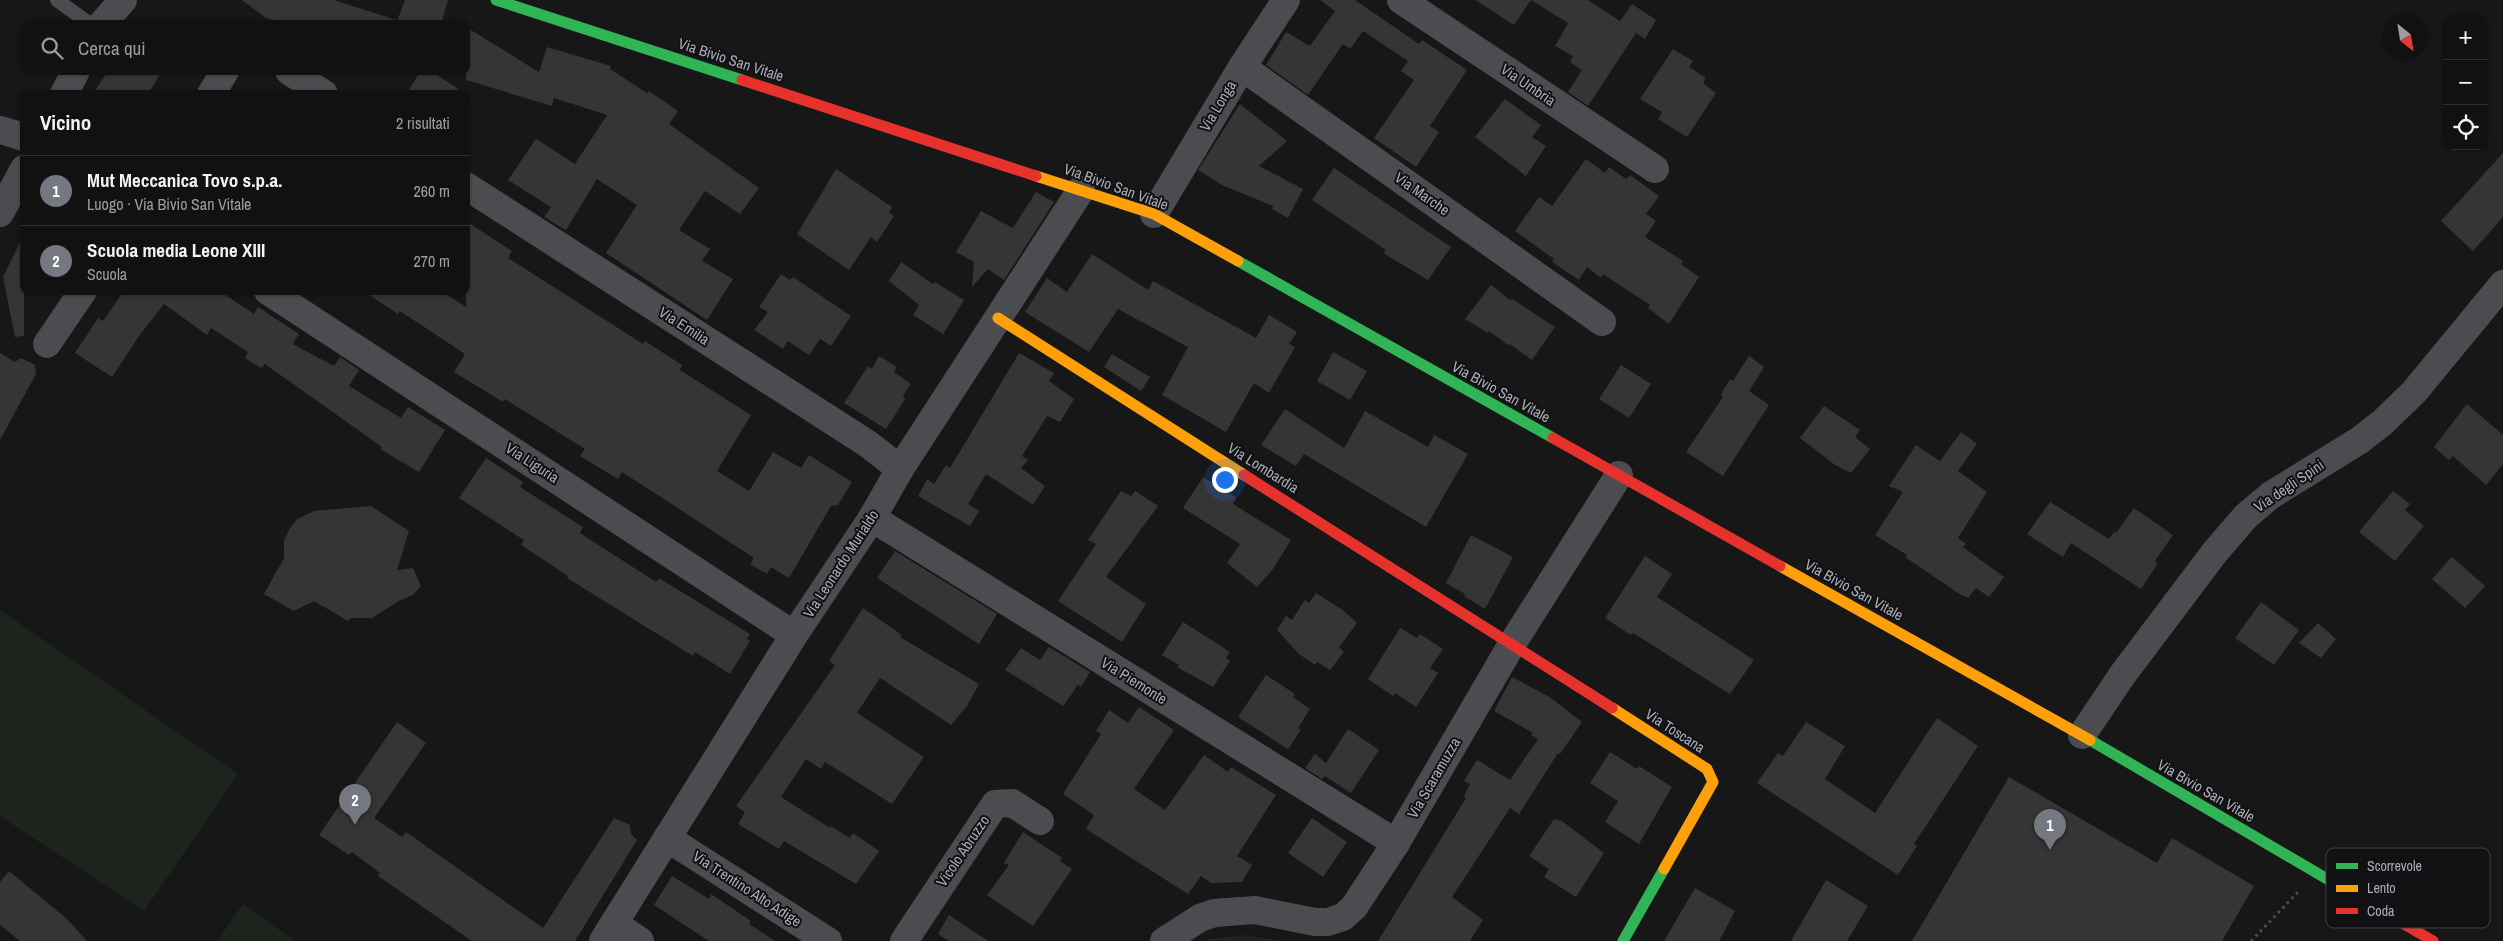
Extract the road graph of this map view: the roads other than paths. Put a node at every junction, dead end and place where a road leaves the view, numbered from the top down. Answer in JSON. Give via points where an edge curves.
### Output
{"nodes":[{"id":1,"x":57,"y":0,"type":"edge"},
{"id":2,"x":110,"y":0,"type":"edge"},
{"id":3,"x":123,"y":0,"type":"edge"},
{"id":4,"x":496,"y":0,"type":"edge"},
{"id":5,"x":1286,"y":0,"type":"edge"},
{"id":6,"x":1400,"y":0,"type":"edge"},
{"id":7,"x":84,"y":20,"type":"edge"},
{"id":8,"x":103,"y":20,"type":"edge"},
{"id":9,"x":106,"y":20,"type":"edge"},
{"id":10,"x":1242,"y":67,"type":"junction"},
{"id":11,"x":74,"y":75,"type":"edge"},
{"id":12,"x":223,"y":75,"type":"edge"},
{"id":13,"x":295,"y":75,"type":"edge"},
{"id":14,"x":66,"y":90,"type":"edge"},
{"id":15,"x":213,"y":90,"type":"edge"},
{"id":16,"x":318,"y":90,"type":"edge"},
{"id":17,"x":0,"y":130,"type":"edge"},
{"id":18,"x":20,"y":136,"type":"edge"},
{"id":19,"x":1655,"y":169,"type":"dead end"},
{"id":20,"x":20,"y":176,"type":"edge"},
{"id":21,"x":470,"y":189,"type":"edge"},
{"id":22,"x":1081,"y":190,"type":"junction"},
{"id":23,"x":0,"y":213,"type":"edge"},
{"id":24,"x":1154,"y":214,"type":"junction"},
{"id":25,"x":2503,"y":284,"type":"edge"},
{"id":26,"x":80,"y":295,"type":"edge"},
{"id":27,"x":274,"y":295,"type":"edge"},
{"id":28,"x":998,"y":318,"type":"junction"},
{"id":29,"x":1602,"y":322,"type":"dead end"},
{"id":30,"x":47,"y":344,"type":"dead end"},
{"id":31,"x":900,"y":468,"type":"junction"},
{"id":32,"x":1619,"y":475,"type":"junction"},
{"id":33,"x":872,"y":518,"type":"junction"},
{"id":34,"x":794,"y":635,"type":"junction"},
{"id":35,"x":1512,"y":644,"type":"junction"},
{"id":36,"x":2082,"y":735,"type":"junction"},
{"id":37,"x":1040,"y":821,"type":"dead end"},
{"id":38,"x":667,"y":838,"type":"junction"},
{"id":39,"x":1396,"y":843,"type":"junction"},
{"id":40,"x":2326,"y":878,"type":"edge"},
{"id":41,"x":2412,"y":928,"type":"edge"},
{"id":42,"x":1330,"y":932,"type":"edge"},
{"id":43,"x":609,"y":933,"type":"edge"},
{"id":44,"x":640,"y":941,"type":"edge"},
{"id":45,"x":828,"y":941,"type":"edge"},
{"id":46,"x":904,"y":941,"type":"edge"},
{"id":47,"x":1164,"y":941,"type":"edge"},
{"id":48,"x":1623,"y":941,"type":"edge"},
{"id":49,"x":2434,"y":941,"type":"edge"}],
"edges":[{"from":1,"to":7,"type":"lane"},
{"from":2,"to":8,"type":"street"},
{"from":3,"to":9,"type":"street"},
{"from":4,"to":22,"type":"main road","name":"Via Bivio San Vitale"},
{"from":5,"to":10,"type":"street","name":"Via Longa"},
{"from":6,"to":19,"type":"street","name":"Via Umbria"},
{"from":10,"to":24,"type":"street","name":"Via Longa"},
{"from":10,"to":29,"type":"street","name":"Via Marche"},
{"from":11,"to":14,"type":"street"},
{"from":12,"to":15,"type":"street"},
{"from":13,"to":16,"type":"street"},
{"from":17,"to":18,"type":"street"},
{"from":20,"to":23,"type":"street"},
{"from":21,"to":31,"type":"street","name":"Via Emilia","via":[[868,444]]},
{"from":22,"to":24,"type":"main road","name":"Via Bivio San Vitale"},
{"from":22,"to":28,"type":"street","name":"Via Leonardo Murialdo"},
{"from":24,"to":32,"type":"main road","name":"Via Bivio San Vitale"},
{"from":25,"to":36,"type":"street","name":"Via degli Spini","via":[[2414,392],[2383,422],[2360,440],[2271,495],[2246,516],[2123,674]]},
{"from":26,"to":30,"type":"street"},
{"from":27,"to":34,"type":"street","name":"Via Liguria"},
{"from":28,"to":31,"type":"street","name":"Via Leonardo Murialdo"},
{"from":28,"to":35,"type":"main road","name":"Via Lombardia"},
{"from":31,"to":33,"type":"street","name":"Via Leonardo Murialdo"},
{"from":32,"to":35,"type":"street","name":"Via Scaramuzza"},
{"from":32,"to":36,"type":"main road","name":"Via Bivio San Vitale"},
{"from":33,"to":34,"type":"street","name":"Via Leonardo Murialdo"},
{"from":33,"to":39,"type":"street","name":"Via Piemonte"},
{"from":34,"to":38,"type":"street","name":"Via Leonardo Murialdo"},
{"from":35,"to":39,"type":"street","name":"Via Scaramuzza"},
{"from":35,"to":48,"type":"main road","name":"Via Toscana","via":[[1706,769],[1713,782]]},
{"from":36,"to":40,"type":"main road","name":"Via Bivio San Vitale"},
{"from":37,"to":46,"type":"street","name":"Vicolo Abruzzo","via":[[1012,803],[995,804]]},
{"from":38,"to":43,"type":"street","name":"Via Leonardo Murialdo"},
{"from":38,"to":45,"type":"street","name":"Via Trentino Alto Adige"},
{"from":39,"to":42,"type":"street","name":"Via Scaramuzza","via":[[1354,907]]},
{"from":41,"to":49,"type":"main road","name":"Via Bivio San Vitale"},
{"from":42,"to":47,"type":"street","name":"Via Scaramuzza","via":[[1315,922],[1255,910],[1233,910],[1200,918]]},
{"from":43,"to":44,"type":"street"}]}
